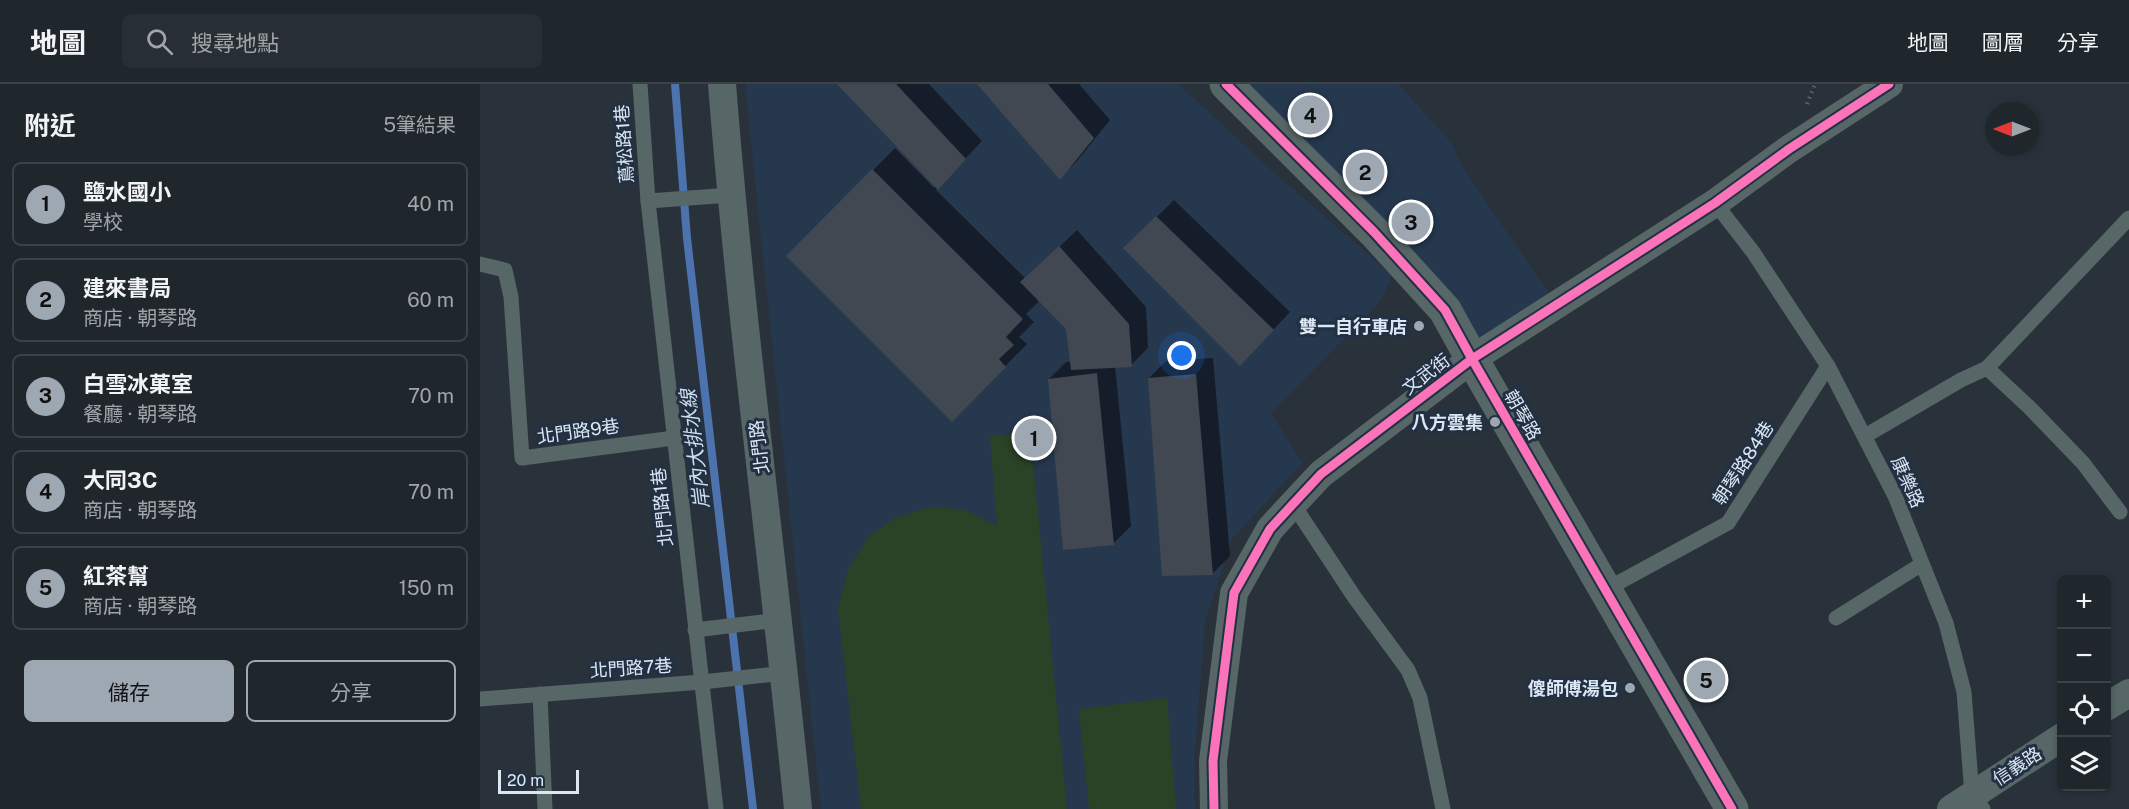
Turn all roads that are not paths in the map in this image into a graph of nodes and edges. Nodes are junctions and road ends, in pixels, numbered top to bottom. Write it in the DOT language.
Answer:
graph roads {
  1 [pos="640,84"];
  2 [pos="722,84"];
  3 [pos="1226,84"];
  4 [pos="1889,84"];
  5 [pos="731,195"];
  6 [pos="648,201"];
  7 [pos="1715,203"];
  8 [pos="2129,218"];
  9 [pos="480,264"];
  10 [pos="1472,360"];
  11 [pos="1828,366"];
  12 [pos="1987,368"];
  13 [pos="1865,435"];
  14 [pos="674,438"];
  15 [pos="1293,504"];
  16 [pos="2120,512"];
  17 [pos="1922,564"];
  18 [pos="1605,590"];
  19 [pos="1836,618"];
  20 [pos="779,620"];
  21 [pos="695,630"];
  22 [pos="785,674"];
  23 [pos="702,682"];
  24 [pos="2129,693"];
  25 [pos="540,694"];
  26 [pos="480,699"];
  27 [pos="2111,704"];
  28 [pos="2057,740"];
  29 [pos="1969,804"];
  30 [pos="545,809"];
  31 [pos="716,809"];
  32 [pos="798,809"];
  33 [pos="1214,809"];
  34 [pos="1443,809"];
  35 [pos="1732,809"];
  1 -- 6 [label="lane, 蔦松路1巷"];
  2 -- 5 [label="street, 北門路"];
  3 -- 10 [label="street, 朝琴路"];
  4 -- 7 [label="street, 文武街"];
  5 -- 6 [label="lane"];
  5 -- 20 [label="street, 北門路"];
  6 -- 14 [label="lane, 北門路1巷"];
  7 -- 10 [label="street, 文武街"];
  7 -- 11 [label="lane, 康樂路"];
  8 -- 12 [label="lane"];
  9 -- 14 [label="lane, 北門路9巷"];
  10 -- 15 [label="street, 文武街"];
  10 -- 18 [label="street, 朝琴路"];
  11 -- 13 [label="lane, 康樂路"];
  11 -- 18 [label="lane, 朝琴路84巷"];
  12 -- 13 [label="lane"];
  12 -- 16 [label="lane"];
  13 -- 17 [label="lane, 康樂路"];
  14 -- 21 [label="lane, 北門路1巷"];
  15 -- 33 [label="street, 文武街"];
  15 -- 34 [label="lane"];
  17 -- 19 [label="lane"];
  17 -- 29 [label="lane, 康樂路"];
  18 -- 35 [label="street, 朝琴路"];
  20 -- 21 [label="lane"];
  20 -- 22 [label="street, 北門路"];
  21 -- 23 [label="lane, 北門路1巷"];
  22 -- 23 [label="lane, 北門路7巷"];
  22 -- 32 [label="street, 北門路"];
  23 -- 25 [label="lane, 北門路7巷"];
  23 -- 31 [label="lane, 北門路1巷"];
  24 -- 27 [label="street"];
  25 -- 26 [label="lane, 北門路7巷"];
  25 -- 30 [label="lane"];
  28 -- 29 [label="street, 信義路"];
}
